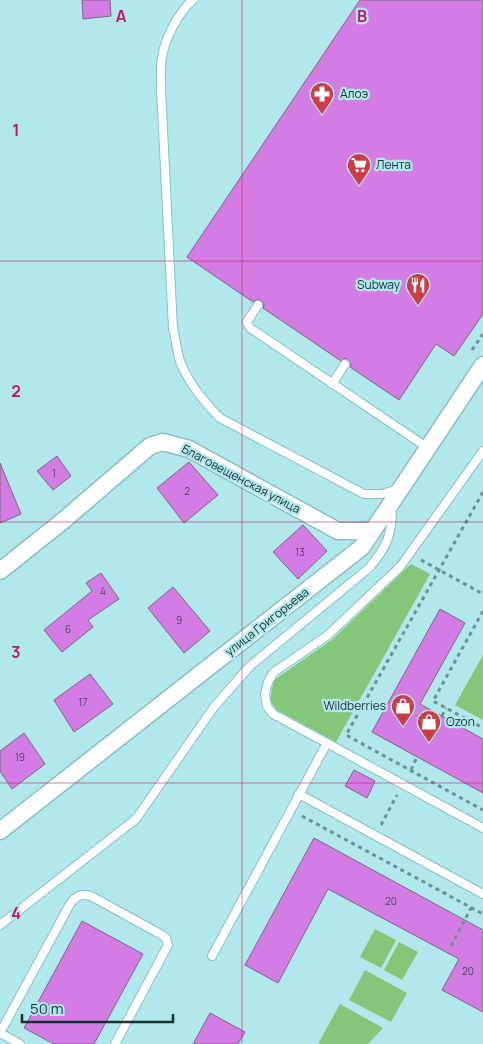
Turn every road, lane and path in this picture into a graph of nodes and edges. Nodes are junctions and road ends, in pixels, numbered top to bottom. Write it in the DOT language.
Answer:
graph roads {
  1 [pos="193,0"];
  2 [pos="258,305"];
  3 [pos="345,364"];
  4 [pos="483,365"];
  5 [pos="332,384"];
  6 [pos="428,448"];
  7 [pos="483,451"];
  8 [pos="402,488"];
  9 [pos="483,492"];
  10 [pos="392,502"];
  11 [pos="373,531"];
  12 [pos="410,554"];
  13 [pos="438,570"];
  14 [pos="0,571"];
  15 [pos="483,594"];
  16 [pos="483,611"];
  17 [pos="446,708"];
  18 [pos="442,716"];
  19 [pos="483,728"];
  20 [pos="327,743"];
  21 [pos="417,757"];
  22 [pos="410,770"];
  23 [pos="403,784"];
  24 [pos="299,794"];
  25 [pos="483,810"];
  26 [pos="302,816"];
  27 [pos="483,828"];
  28 [pos="0,831"];
  29 [pos="375,836"];
  30 [pos="366,851"];
  31 [pos="483,894"];
  32 [pos="472,908"];
  33 [pos="483,914"];
  34 [pos="0,924"];
  35 [pos="451,946"];
  36 [pos="212,956"];
  37 [pos="0,1033"];
  38 [pos="20,1044"];
  39 [pos="115,1044"];
  1 -- 8 [label="lane"];
  2 -- 5 [label="lane"];
  3 -- 5 [label="lane"];
  4 -- 6 [label="street, улица Григорьева"];
  5 -- 6 [label="lane"];
  6 -- 8 [label="street, улица Григорьева"];
  7 -- 12 [label="lane"];
  8 -- 10 [label="street, улица Григорьева"];
  9 -- 13 [label="path"];
  10 -- 11 [label="street, улица Григорьева"];
  10 -- 34 [label="lane"];
  11 -- 14 [label="street, Благовещенская улица"];
  11 -- 28 [label="street, улица Григорьева"];
  12 -- 13 [label="path"];
  12 -- 20 [label="lane"];
  13 -- 15 [label="path"];
  13 -- 22 [label="path"];
  16 -- 17 [label="path"];
  17 -- 18 [label="path"];
  17 -- 19 [label="path"];
  20 -- 23 [label="lane"];
  20 -- 24 [label="lane"];
  21 -- 22 [label="path"];
  22 -- 23 [label="path"];
  22 -- 25 [label="path"];
  23 -- 27 [label="lane"];
  23 -- 29 [label="path"];
  24 -- 29 [label="lane"];
  24 -- 36 [label="lane"];
  26 -- 30 [label="path"];
  29 -- 30 [label="path"];
  29 -- 31 [label="lane"];
  30 -- 32 [label="path"];
  32 -- 33 [label="path"];
  32 -- 35 [label="path"];
  37 -- 38 [label="lane"];
  37 -- 39 [label="lane"];
}
